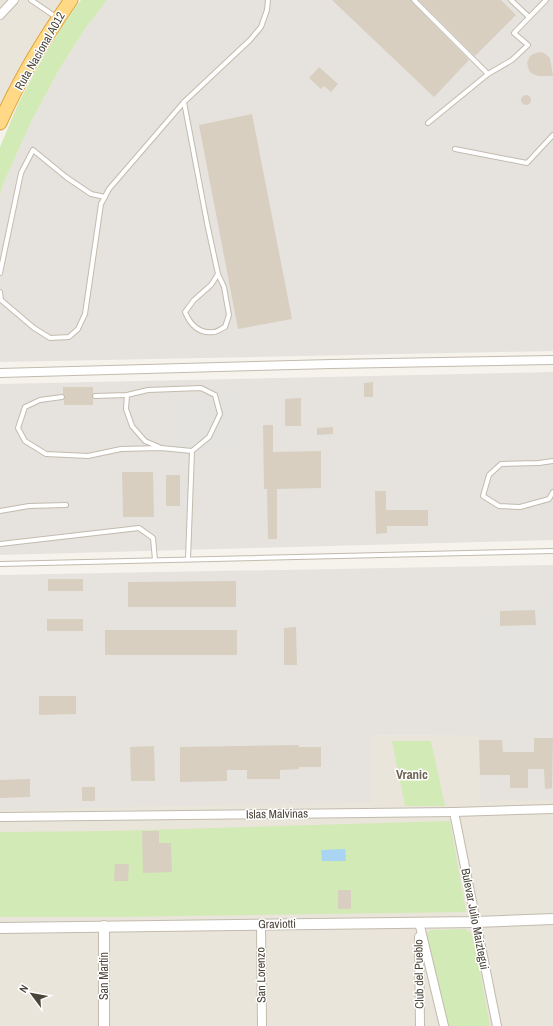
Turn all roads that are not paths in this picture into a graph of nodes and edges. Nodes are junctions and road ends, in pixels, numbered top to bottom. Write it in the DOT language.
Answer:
graph roads {
  1 [pos="14,0"];
  2 [pos="31,0"];
  3 [pos="71,0"];
  4 [pos="268,0"];
  5 [pos="414,0"];
  6 [pos="511,0"];
  7 [pos="546,0"];
  8 [pos="0,15"];
  9 [pos="529,17"];
  10 [pos="58,18"];
  11 [pos="488,74"];
  12 [pos="184,102"];
  13 [pos="0,123"];
  14 [pos="428,123"];
  15 [pos="553,135"];
  16 [pos="455,149"];
  17 [pos="105,197"];
  18 [pos="0,273"];
  19 [pos="218,274"];
  20 [pos="0,292"];
  21 [pos="553,360"];
  22 [pos="0,373"];
  23 [pos="127,395"];
  24 [pos="95,396"];
  25 [pos="62,397"];
  26 [pos="162,448"];
  27 [pos="192,450"];
  28 [pos="553,461"];
  29 [pos="553,492"];
  30 [pos="66,505"];
  31 [pos="0,511"];
  32 [pos="0,544"];
  33 [pos="553,551"];
  34 [pos="188,559"];
  35 [pos="155,560"];
  36 [pos="0,564"];
  37 [pos="553,809"];
  38 [pos="454,812"];
  39 [pos="0,817"];
  40 [pos="553,919"];
  41 [pos="419,922"];
  42 [pos="476,922"];
  43 [pos="260,924"];
  44 [pos="104,926"];
  45 [pos="0,928"];
  46 [pos="104,1026"];
  47 [pos="262,1026"];
  48 [pos="420,1026"];
  49 [pos="444,1026"];
  50 [pos="497,1026"];
  1 -- 8 [label="street"];
  2 -- 10 [label="lane"];
  3 -- 10 [label="highway, Ruta Nacional A012"];
  4 -- 12 [label="lane"];
  5 -- 11 [label="lane"];
  6 -- 9 [label="lane"];
  7 -- 9 [label="lane"];
  9 -- 11 [label="lane"];
  10 -- 13 [label="highway, Ruta Nacional A012"];
  11 -- 14 [label="lane"];
  12 -- 17 [label="lane"];
  12 -- 19 [label="lane"];
  15 -- 16 [label="lane"];
  17 -- 18 [label="lane"];
  17 -- 20 [label="lane"];
  19 -- 19 [label="lane"];
  21 -- 22 [label="street"];
  23 -- 24 [label="lane"];
  23 -- 26 [label="lane"];
  23 -- 27 [label="lane"];
  25 -- 26 [label="lane"];
  26 -- 27 [label="lane"];
  27 -- 34 [label="lane"];
  28 -- 29 [label="lane"];
  30 -- 31 [label="lane"];
  32 -- 35 [label="lane"];
  33 -- 34 [label="lane"];
  34 -- 35 [label="lane"];
  35 -- 36 [label="lane"];
  37 -- 38 [label="street, Islas Malvinas"];
  38 -- 39 [label="street, Islas Malvinas"];
  38 -- 42 [label="street, Bulevar Julio Maiztegui"];
  40 -- 42 [label="street, Graviotti"];
  41 -- 42 [label="street, Graviotti"];
  41 -- 43 [label="street, Graviotti"];
  41 -- 48 [label="street, Club del Pueblo"];
  41 -- 49 [label="street"];
  42 -- 50 [label="street, Bulevar Julio Maiztegui"];
  43 -- 44 [label="street, Graviotti"];
  43 -- 47 [label="street, San Lorenzo"];
  44 -- 45 [label="street, Graviotti"];
  44 -- 46 [label="street, San Martín"];
}
